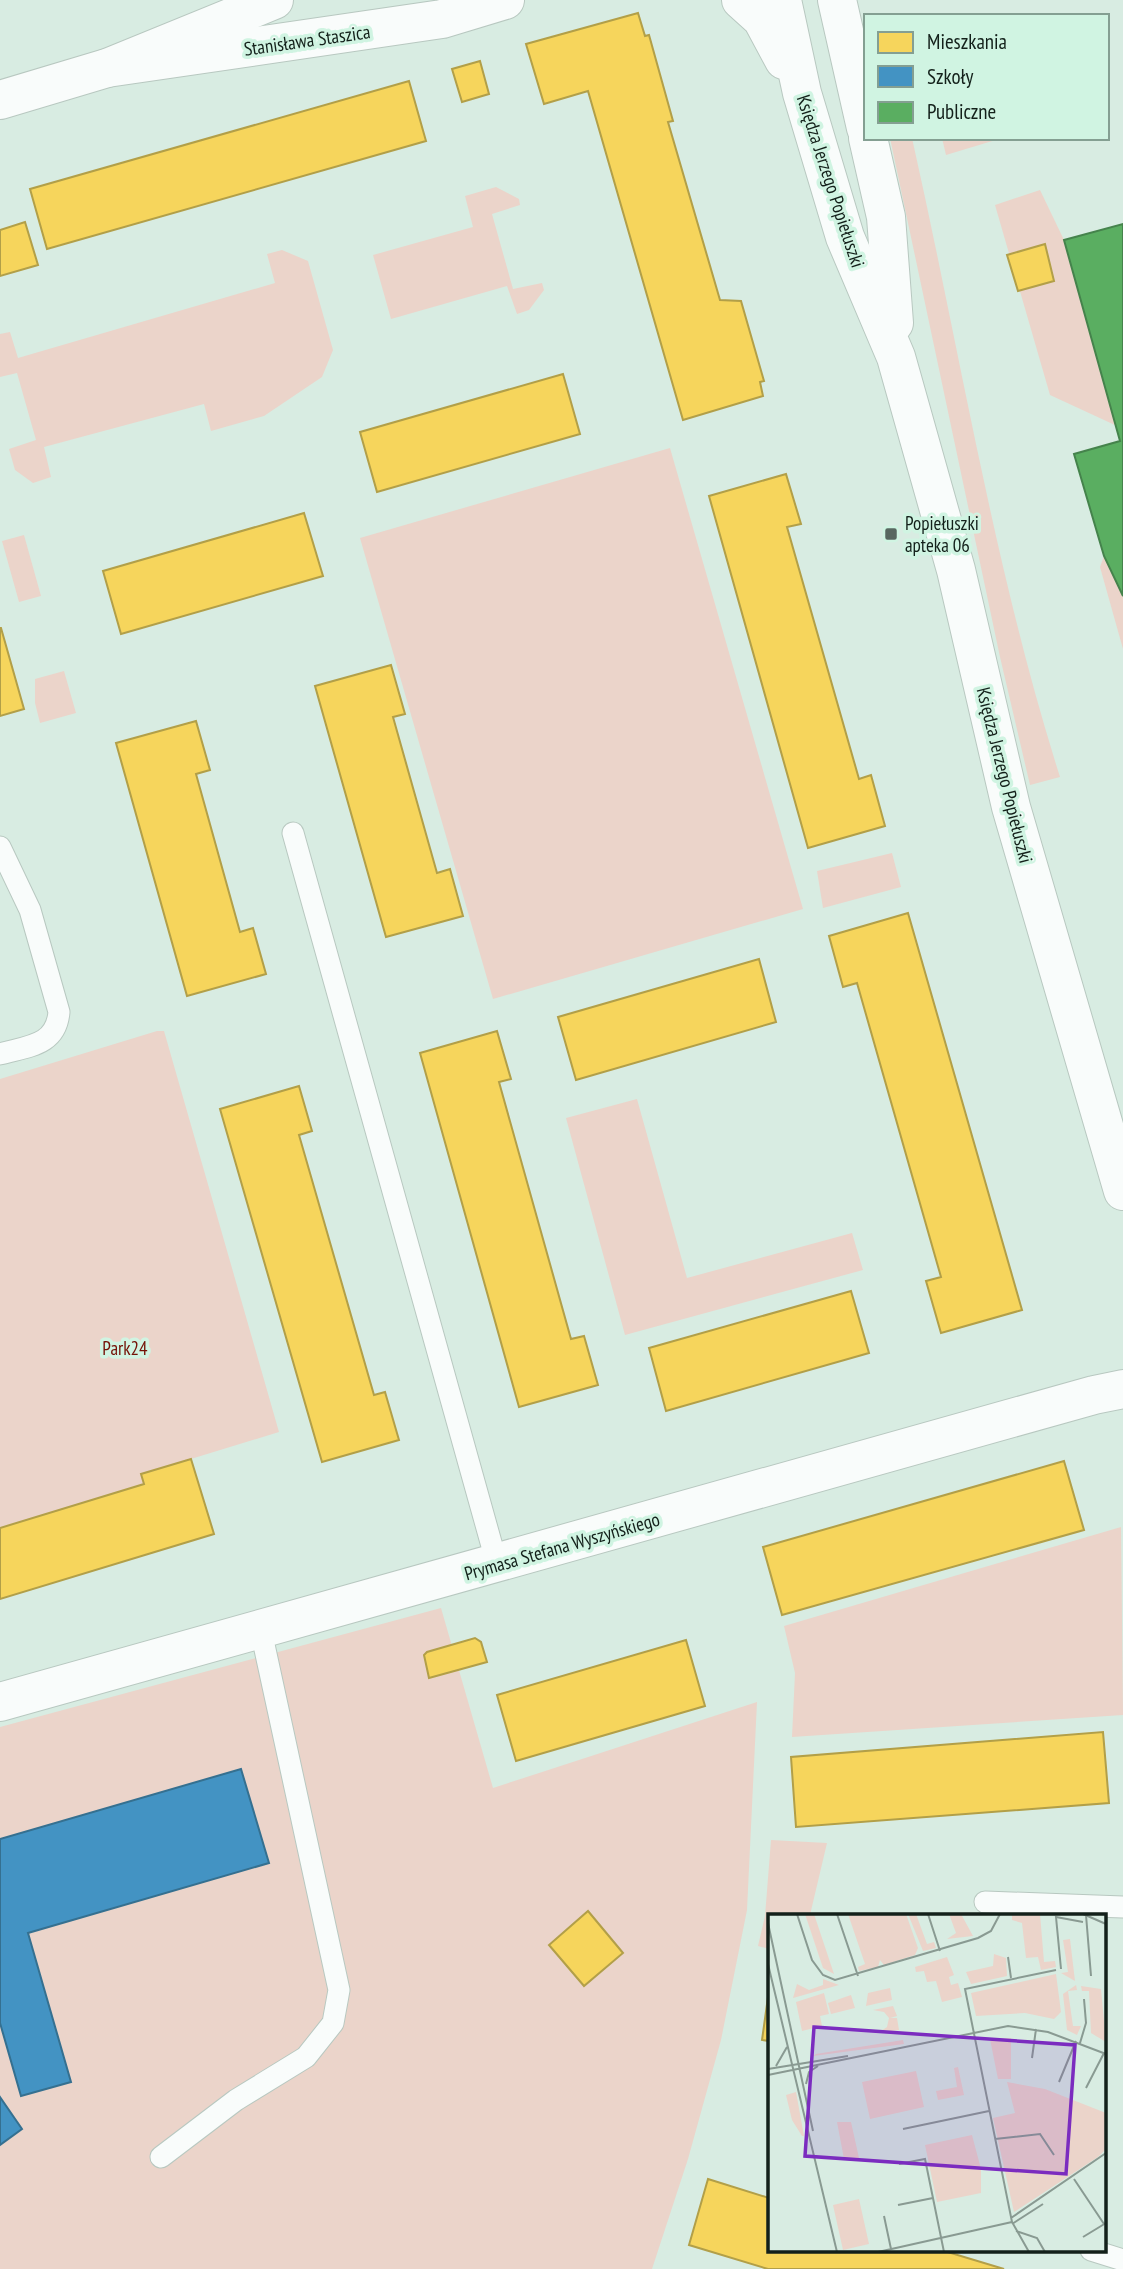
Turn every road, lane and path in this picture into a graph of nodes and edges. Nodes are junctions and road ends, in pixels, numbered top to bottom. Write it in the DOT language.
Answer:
graph roads {
  1 [pos="274,0"];
  2 [pos="505,0"];
  3 [pos="741,0"];
  4 [pos="782,0"];
  5 [pos="836,0"];
  6 [pos="853,0"];
  7 [pos="850,59"];
  8 [pos="107,68"];
  9 [pos="802,93"];
  10 [pos="0,100"];
  11 [pos="864,119"];
  12 [pos="868,140"];
  13 [pos="896,357"];
  14 [pos="293,833"];
  15 [pos="0,847"];
  16 [pos="0,1054"];
  17 [pos="1123,1191"];
  18 [pos="1123,1389"];
  19 [pos="498,1564"];
  20 [pos="261,1631"];
  21 [pos="0,1702"];
  22 [pos="985,1902"];
  23 [pos="1123,1907"];
  24 [pos="161,2157"];
  25 [pos="1097,2252"];
  26 [pos="1123,2260"];
  1 -- 8 [label="street, Stanisława Staszica"];
  2 -- 8 [label="street, Stanisława Staszica"];
  3 -- 9 [label="street"];
  4 -- 9 [label="street, Księdza Jerzego Popiełuszki"];
  5 -- 7 [label="street"];
  6 -- 7 [label="street"];
  7 -- 11 [label="street"];
  8 -- 10 [label="street, Stanisława Staszica"];
  9 -- 13 [label="street, Księdza Jerzego Popiełuszki"];
  12 -- 13 [label="street, Księdza Jerzego Popiełuszki"];
  13 -- 17 [label="street, Księdza Jerzego Popiełuszki"];
  14 -- 19 [label="lane"];
  15 -- 16 [label="lane"];
  18 -- 19 [label="street, Prymasa Stefana Wyszyńskiego"];
  19 -- 20 [label="street, Prymasa Stefana Wyszyńskiego"];
  20 -- 21 [label="street, Prymasa Stefana Wyszyńskiego"];
  20 -- 24 [label="lane"];
  22 -- 23 [label="lane"];
  25 -- 26 [label="lane"];
}
